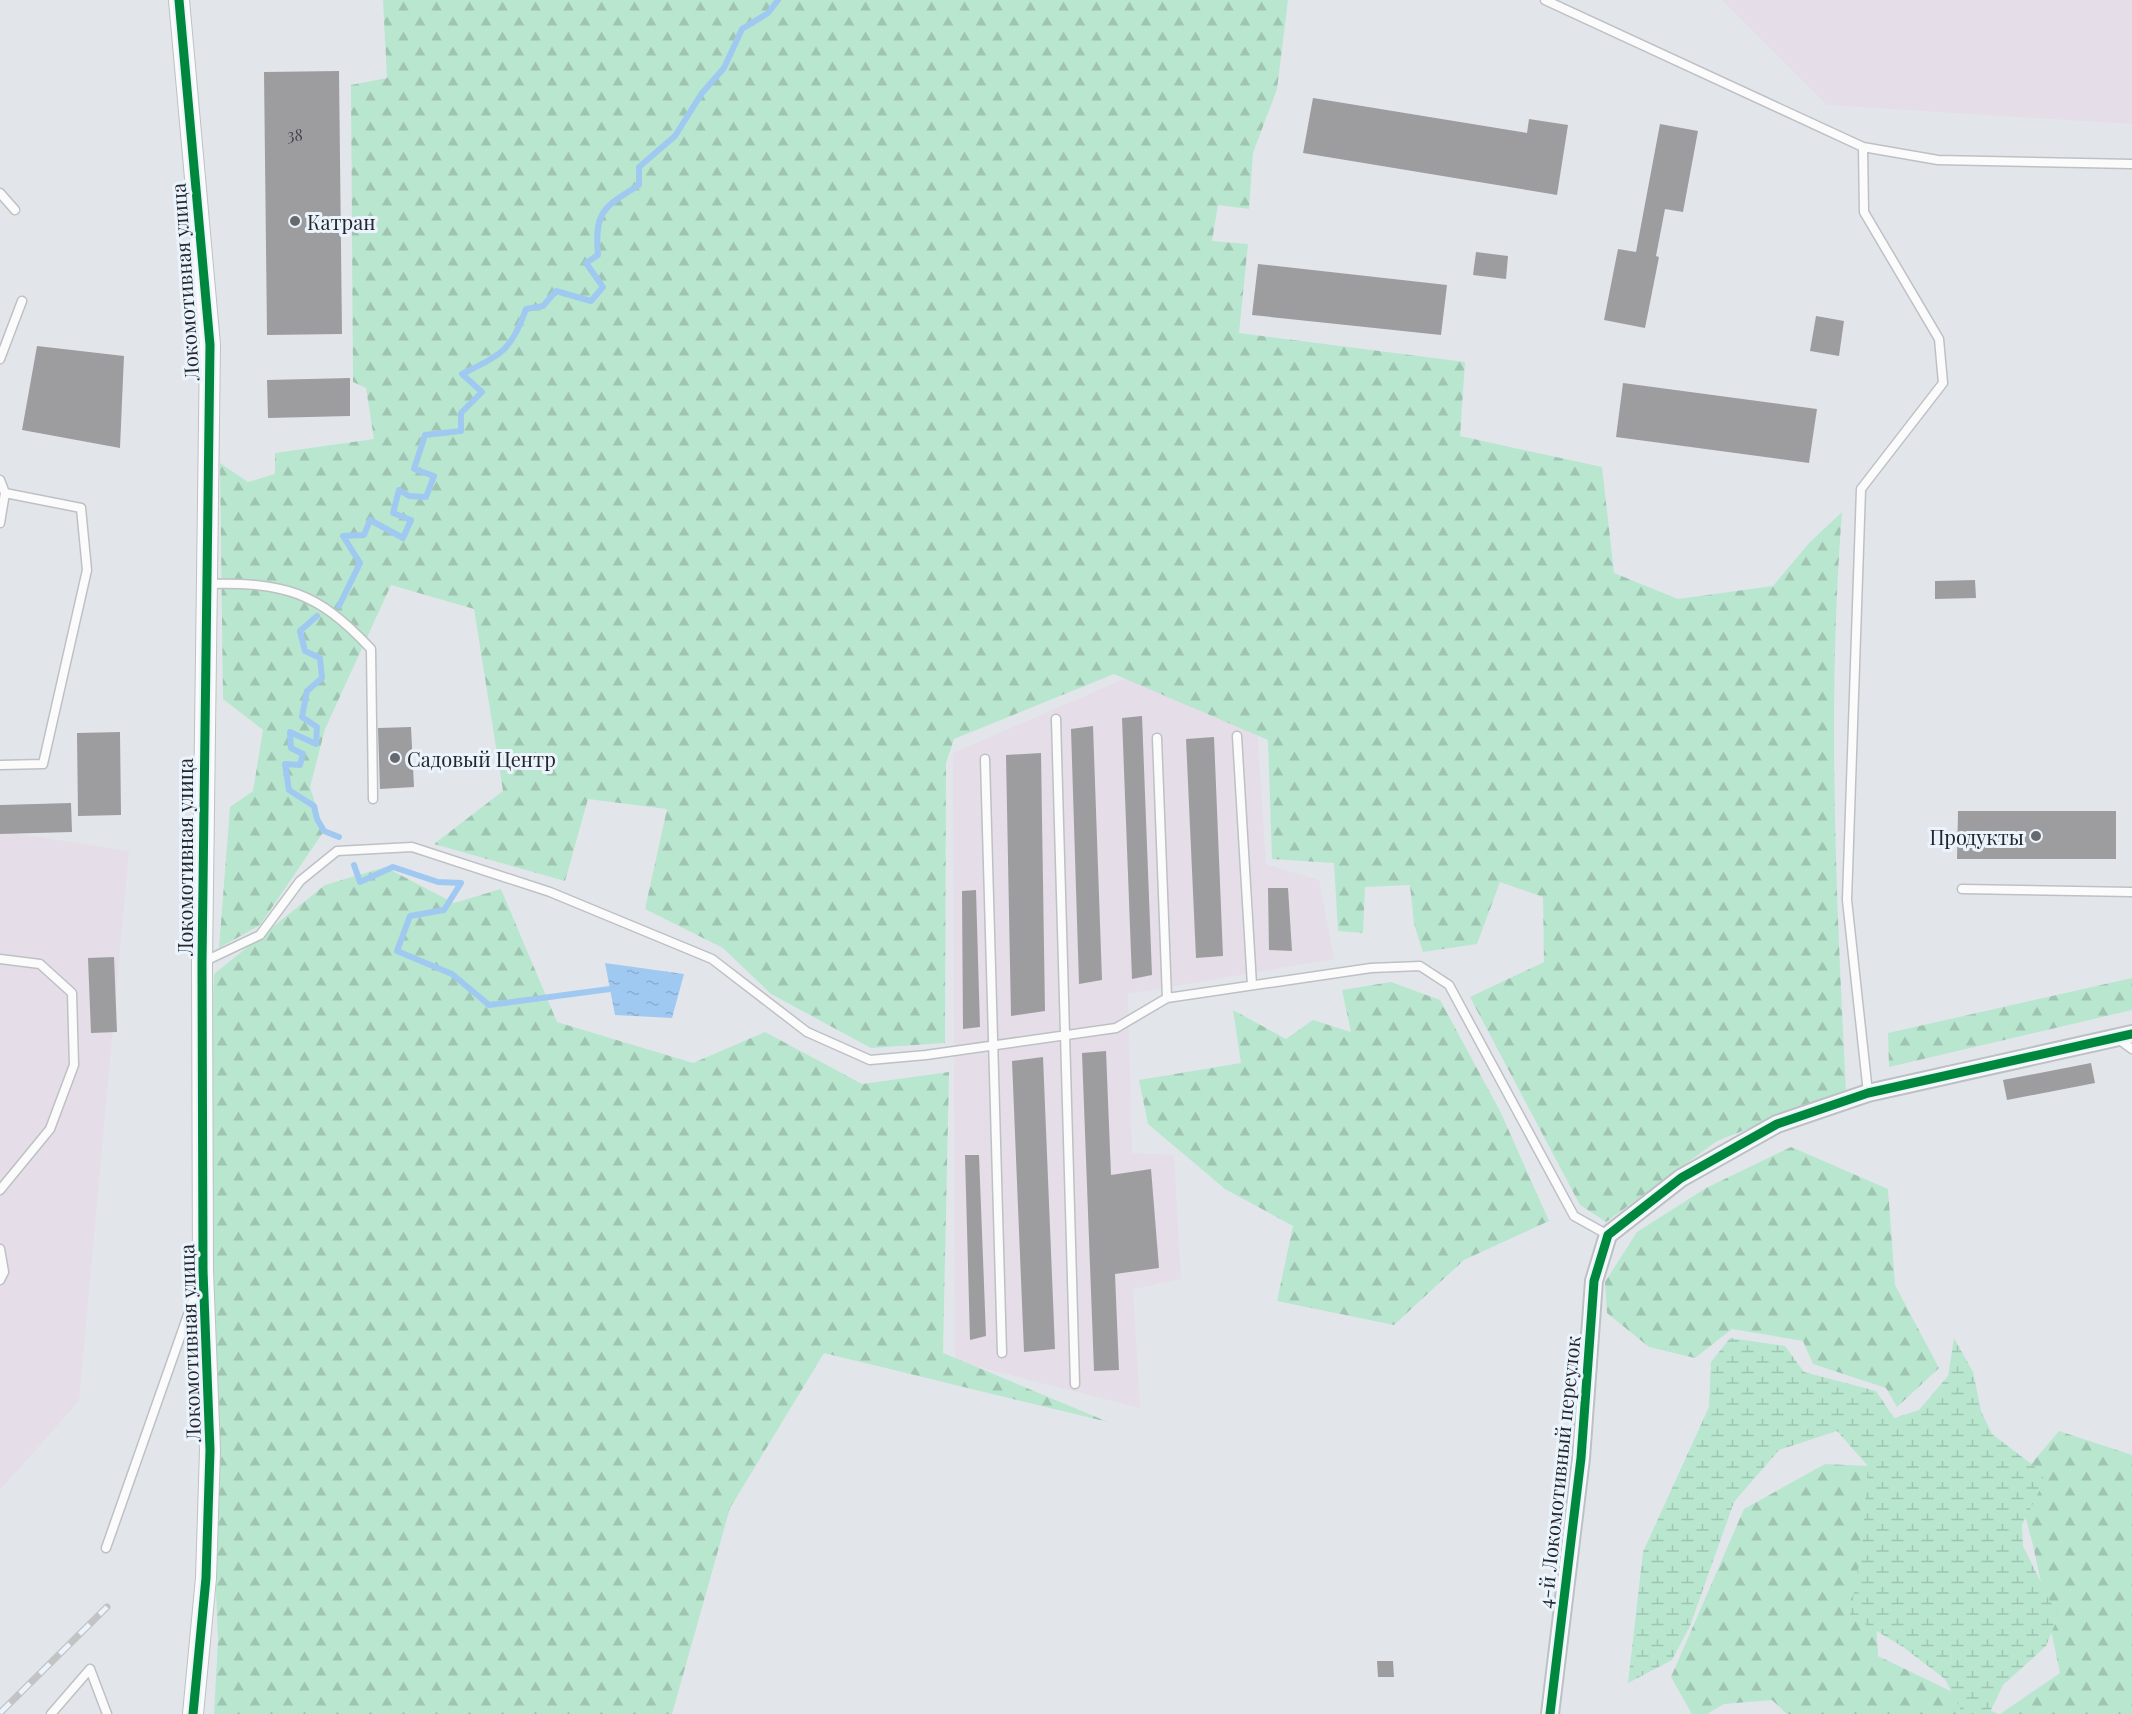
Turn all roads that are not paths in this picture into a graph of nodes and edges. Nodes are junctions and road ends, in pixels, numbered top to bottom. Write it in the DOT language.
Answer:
graph roads {
  1 [pos="179,0"];
  2 [pos="1545,0"];
  3 [pos="1863,147"];
  4 [pos="2132,164"];
  5 [pos="0,193"];
  6 [pos="15,210"];
  7 [pos="22,301"];
  8 [pos="0,359"];
  9 [pos="0,480"];
  10 [pos="5,493"];
  11 [pos="0,523"];
  12 [pos="206,584"];
  13 [pos="1056,719"];
  14 [pos="1237,735"];
  15 [pos="1157,738"];
  16 [pos="985,759"];
  17 [pos="0,765"];
  18 [pos="373,799"];
  19 [pos="1962,889"];
  20 [pos="2132,892"];
  21 [pos="0,959"];
  22 [pos="202,963"];
  23 [pos="1252,985"];
  24 [pos="1167,998"];
  25 [pos="1064,1036"];
  26 [pos="2124,1036"];
  27 [pos="994,1046"];
  28 [pos="2132,1049"];
  29 [pos="1868,1093"];
  30 [pos="0,1190"];
  31 [pos="1608,1235"];
  32 [pos="0,1249"];
  33 [pos="204,1271"];
  34 [pos="0,1280"];
  35 [pos="1002,1353"];
  36 [pos="1076,1384"];
  37 [pos="106,1548"];
  38 [pos="51,1714"];
  39 [pos="107,1714"];
  40 [pos="193,1714"];
  41 [pos="1551,1714"];
  1 -- 12 [label="street, Локомотивная улица"];
  2 -- 3 [label="lane"];
  3 -- 4 [label="lane"];
  3 -- 29 [label="lane"];
  5 -- 6 [label="lane"];
  7 -- 8 [label="lane"];
  9 -- 10 [label="lane"];
  10 -- 11 [label="lane"];
  10 -- 17 [label="lane"];
  12 -- 18 [label="lane"];
  12 -- 22 [label="street, Локомотивная улица"];
  13 -- 25 [label="lane"];
  14 -- 23 [label="lane"];
  15 -- 24 [label="lane"];
  16 -- 27 [label="lane"];
  19 -- 20 [label="lane"];
  21 -- 30 [label="lane"];
  22 -- 27 [label="lane"];
  22 -- 33 [label="street, Локомотивная улица"];
  23 -- 24 [label="lane"];
  23 -- 31 [label="lane"];
  24 -- 25 [label="lane"];
  25 -- 27 [label="lane"];
  25 -- 36 [label="lane"];
  26 -- 28 [label="lane"];
  26 -- 29 [label="street"];
  27 -- 35 [label="lane"];
  29 -- 31 [label="street"];
  31 -- 41 [label="street, 4-й Локомотивный переулок"];
  32 -- 34 [label="lane"];
  33 -- 37 [label="lane"];
  33 -- 40 [label="street, Локомотивная улица"];
  38 -- 39 [label="lane"];
}
